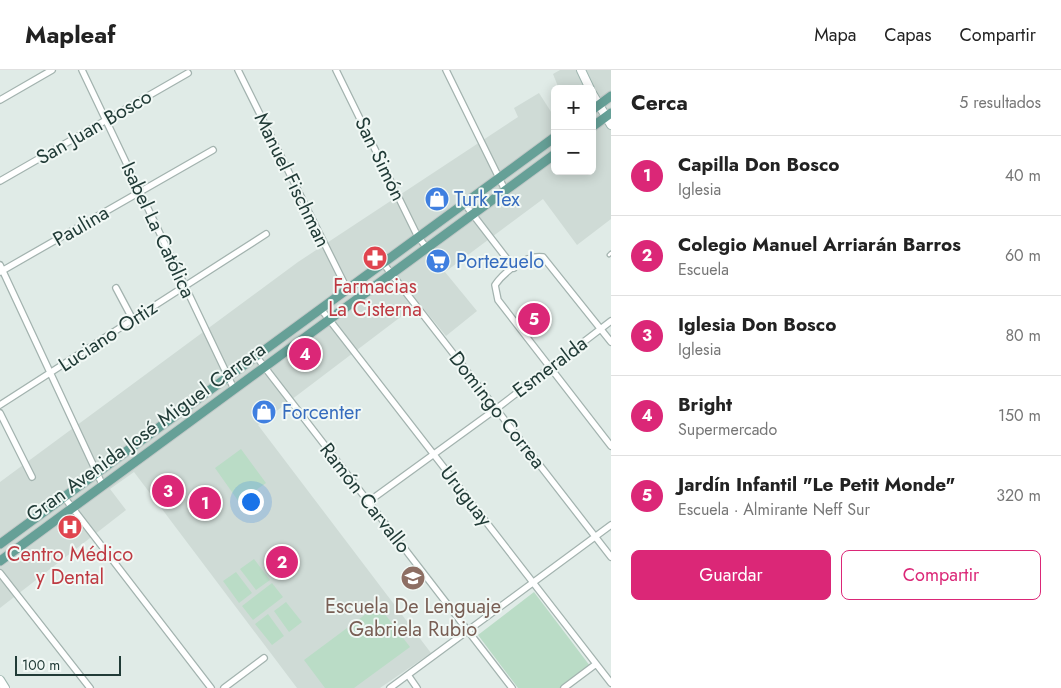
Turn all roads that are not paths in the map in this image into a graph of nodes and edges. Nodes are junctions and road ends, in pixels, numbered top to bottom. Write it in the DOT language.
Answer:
graph roads {
  1 [pos="52,70"];
  2 [pos="82,70"];
  3 [pos="238,70"];
  4 [pos="336,70"];
  5 [pos="446,70"];
  6 [pos="581,70"];
  7 [pos="188,73"];
  8 [pos="588,85"];
  9 [pos="611,96"];
  10 [pos="0,100"];
  11 [pos="596,107"];
  12 [pos="596,109"];
  13 [pos="608,115"];
  14 [pos="106,120"];
  15 [pos="596,124"];
  16 [pos="611,125"];
  17 [pos="551,140"];
  18 [pos="213,150"];
  19 [pos="551,157"];
  20 [pos="499,178"];
  21 [pos="0,181"];
  22 [pos="505,190"];
  23 [pos="140,192"];
  24 [pos="464,204"];
  25 [pos="472,214"];
  26 [pos="266,234"];
  27 [pos="418,237"];
  28 [pos="427,248"];
  29 [pos="383,263"];
  30 [pos="514,268"];
  31 [pos="1,269"];
  32 [pos="391,274"];
  33 [pos="185,286"];
  34 [pos="116,288"];
  35 [pos="347,289"];
  36 [pos="320,308"];
  37 [pos="329,319"];
  38 [pos="133,320"];
  39 [pos="611,321"];
  40 [pos="601,328"];
  41 [pos="611,342"];
  42 [pos="256,356"];
  43 [pos="264,367"];
  44 [pos="550,367"];
  45 [pos="50,373"];
  46 [pos="228,376"];
  47 [pos="234,389"];
  48 [pos="0,405"];
  49 [pos="496,409"];
  50 [pos="0,413"];
  51 [pos="611,446"];
  52 [pos="434,454"];
  53 [pos="97,473"];
  54 [pos="32,477"];
  55 [pos="103,486"];
  56 [pos="64,497"];
  57 [pos="368,502"];
  58 [pos="73,508"];
  59 [pos="611,526"];
  60 [pos="596,537"];
  61 [pos="0,544"];
  62 [pos="611,557"];
  63 [pos="0,562"];
  64 [pos="0,573"];
  65 [pos="533,583"];
  66 [pos="468,631"];
  67 [pos="264,658"];
  68 [pos="596,664"];
  69 [pos="408,675"];
  70 [pos="0,680"];
  71 [pos="611,683"];
  72 [pos="5,688"];
  73 [pos="90,688"];
  74 [pos="211,688"];
  75 [pos="224,688"];
  76 [pos="390,688"];
  77 [pos="418,688"];
  78 [pos="512,688"];
  79 [pos="564,688"];
  1 -- 10 [label="street"];
  2 -- 14 [label="street, Isabel La Católica"];
  3 -- 35 [label="street, Manuel Fischman"];
  4 -- 27 [label="street, San Simón"];
  5 -- 20 [label="street"];
  6 -- 8 [label="main road"];
  7 -- 14 [label="street, San Juan Bosco"];
  9 -- 11 [label="main road"];
  12 -- 13 [label="main road"];
  13 -- 15 [label="main road"];
  13 -- 16 [label="main road"];
  14 -- 21 [label="street, San Juan Bosco"];
  14 -- 23 [label="street, Isabel La Católica"];
  17 -- 20 [label="main road, Gran Avenida José Miguel Carrera"];
  18 -- 23 [label="street, Paulina"];
  19 -- 22 [label="main road, Gran Avenida José Miguel Carrera"];
  20 -- 22 [label="street"];
  20 -- 24 [label="main road, Gran Avenida José Miguel Carrera"];
  22 -- 25 [label="main road, Gran Avenida José Miguel Carrera"];
  23 -- 31 [label="street, Paulina"];
  23 -- 33 [label="street, Isabel La Católica"];
  24 -- 25 [label="street"];
  24 -- 27 [label="main road, Gran Avenida José Miguel Carrera"];
  25 -- 28 [label="main road, Gran Avenida José Miguel Carrera"];
  25 -- 30 [label="street"];
  26 -- 33 [label="street, Luciano Ortiz"];
  27 -- 28 [label="street, San Simón"];
  27 -- 29 [label="main road, Gran Avenida José Miguel Carrera"];
  28 -- 32 [label="main road, Gran Avenida José Miguel Carrera"];
  29 -- 32 [label="street, Domingo Correa"];
  29 -- 35 [label="main road, Gran Avenida José Miguel Carrera"];
  30 -- 40 [label="street"];
  30 -- 44 [label="street"];
  31 -- 45 [label="street"];
  32 -- 37 [label="main road, Gran Avenida José Miguel Carrera"];
  32 -- 49 [label="street, Domingo Correa"];
  33 -- 38 [label="street, Luciano Ortiz"];
  33 -- 46 [label="street, Isabel La Católica"];
  34 -- 38 [label="street"];
  35 -- 36 [label="main road, Gran Avenida José Miguel Carrera"];
  36 -- 37 [label="street, Uruguay"];
  36 -- 42 [label="main road, Gran Avenida José Miguel Carrera"];
  37 -- 43 [label="main road, Gran Avenida José Miguel Carrera"];
  37 -- 52 [label="street, Uruguay"];
  38 -- 45 [label="street, Luciano Ortiz"];
  39 -- 40 [label="street, Esmeralda"];
  40 -- 41 [label="street"];
  40 -- 44 [label="street, Esmeralda"];
  42 -- 43 [label="street, Ramón Carvallo"];
  42 -- 46 [label="main road, Gran Avenida José Miguel Carrera"];
  43 -- 47 [label="main road, Gran Avenida José Miguel Carrera"];
  43 -- 57 [label="street, Ramón Carvallo"];
  44 -- 49 [label="street, Esmeralda"];
  44 -- 51 [label="street"];
  45 -- 48 [label="street, Luciano Ortiz"];
  45 -- 53 [label="street"];
  46 -- 47 [label="street, Isabel La Católica"];
  46 -- 53 [label="main road, Gran Avenida José Miguel Carrera"];
  47 -- 55 [label="main road, Gran Avenida José Miguel Carrera"];
  49 -- 52 [label="street, Esmeralda"];
  49 -- 60 [label="street, Domingo Correa"];
  50 -- 54 [label="street"];
  52 -- 57 [label="street, Esmeralda"];
  52 -- 65 [label="street, Uruguay"];
  53 -- 55 [label="street"];
  53 -- 56 [label="main road, Gran Avenida José Miguel Carrera"];
  55 -- 58 [label="main road, Gran Avenida José Miguel Carrera"];
  56 -- 58 [label="street"];
  56 -- 61 [label="main road, Gran Avenida José Miguel Carrera"];
  57 -- 66 [label="street, Ramón Carvallo"];
  58 -- 63 [label="main road, Gran Avenida José Miguel Carrera"];
  58 -- 74 [label="street"];
  59 -- 60 [label="street"];
  60 -- 62 [label="street, Domingo Correa"];
  60 -- 65 [label="street"];
  64 -- 73 [label="street"];
  65 -- 66 [label="street"];
  65 -- 68 [label="street, Uruguay"];
  66 -- 69 [label="street"];
  66 -- 78 [label="street, Ramón Carvallo"];
  67 -- 75 [label="street"];
  68 -- 71 [label="street, Uruguay"];
  68 -- 79 [label="street"];
  69 -- 76 [label="street"];
  69 -- 77 [label="street"];
  70 -- 72 [label="main road"];
}
